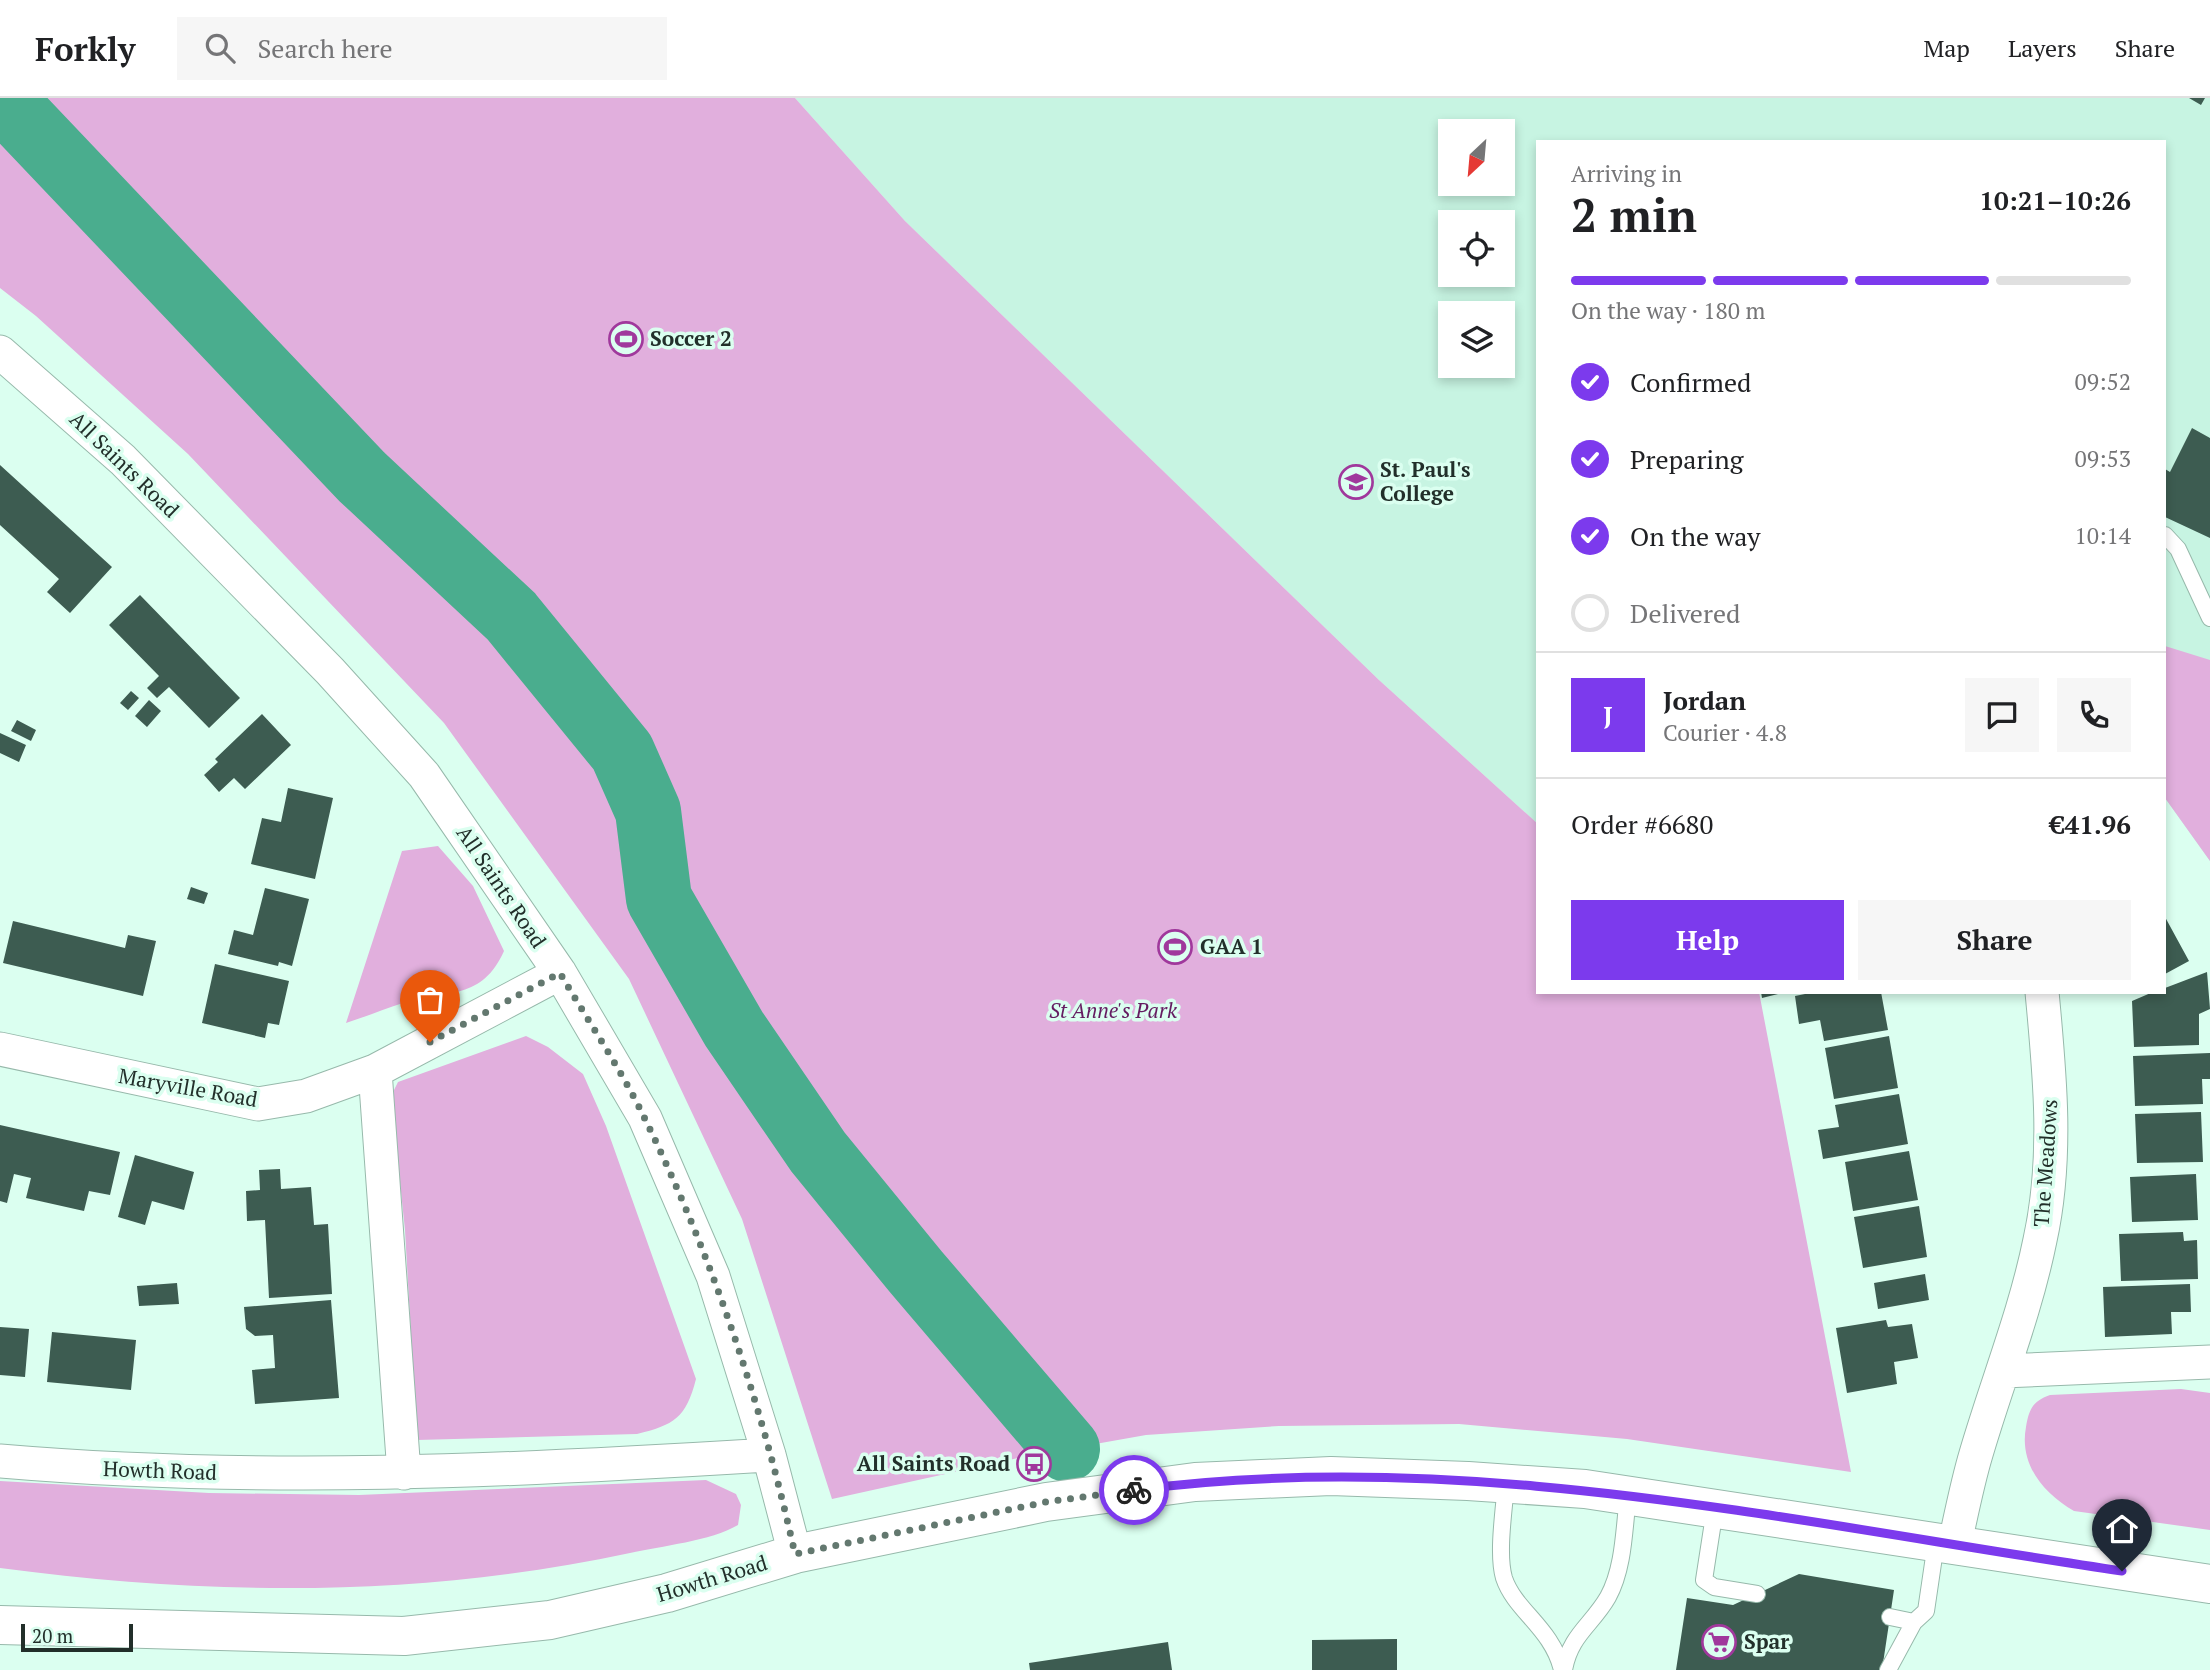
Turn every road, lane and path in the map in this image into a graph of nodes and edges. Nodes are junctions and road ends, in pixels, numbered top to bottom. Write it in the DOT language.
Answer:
graph roads {
  1 [pos="0,352"];
  2 [pos="2166,536"];
  3 [pos="2210,618"];
  4 [pos="560,973"];
  5 [pos="2042,994"];
  6 [pos="0,1049"];
  7 [pos="375,1071"];
  8 [pos="2210,1362"];
  9 [pos="2003,1370"];
  10 [pos="769,1455"];
  11 [pos="0,1461"];
  12 [pos="404,1473"];
  13 [pos="1506,1483"];
  14 [pos="1628,1496"];
  15 [pos="1715,1508"];
  16 [pos="1945,1545"];
  17 [pos="795,1554"];
  18 [pos="2210,1584"];
  19 [pos="1756,1594"];
  20 [pos="1890,1617"];
  21 [pos="1914,1622"];
  22 [pos="0,1625"];
  23 [pos="1563,1670"];
  24 [pos="1888,1670"];
  1 -- 4 [label="street, All Saints Road"];
  2 -- 3 [label="lane"];
  4 -- 7 [label="street, Maryville Road"];
  4 -- 10 [label="street, All Saints Road"];
  5 -- 9 [label="street, The Meadows"];
  6 -- 7 [label="street, Maryville Road"];
  7 -- 12 [label="street"];
  8 -- 9 [label="street"];
  9 -- 16 [label="street, The Meadows"];
  10 -- 12 [label="street, Howth Road"];
  10 -- 17 [label="street, All Saints Road"];
  11 -- 12 [label="street, Howth Road"];
  13 -- 14 [label="main road, Howth Road"];
  13 -- 17 [label="main road, Howth Road"];
  13 -- 23 [label="lane"];
  14 -- 15 [label="main road, Howth Road"];
  14 -- 23 [label="lane"];
  15 -- 16 [label="main road, Howth Road"];
  15 -- 19 [label="lane"];
  16 -- 18 [label="main road, Howth Road"];
  16 -- 21 [label="lane"];
  17 -- 22 [label="main road, Howth Road"];
  20 -- 21 [label="lane"];
  21 -- 24 [label="lane"];
}
